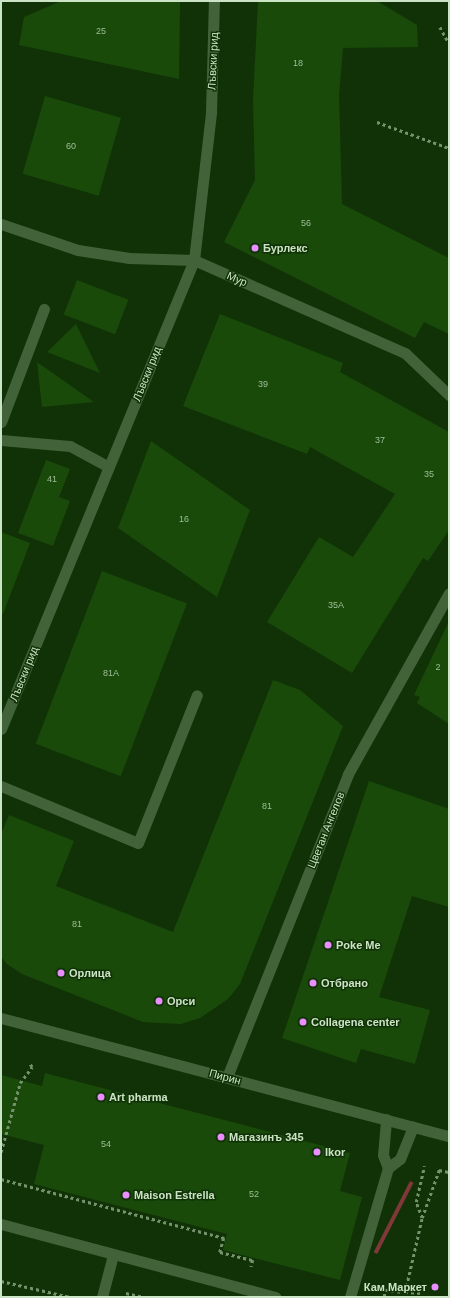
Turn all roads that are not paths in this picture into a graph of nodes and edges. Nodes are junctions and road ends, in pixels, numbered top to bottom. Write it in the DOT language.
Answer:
graph roads {
  1 [pos="214,1"];
  2 [pos="1,224"];
  3 [pos="194,260"];
  4 [pos="44,309"];
  5 [pos="449,395"];
  6 [pos="1,422"];
  7 [pos="1,440"];
  8 [pos="108,467"];
  9 [pos="449,593"];
  10 [pos="197,695"];
  11 [pos="1,729"];
  12 [pos="1,786"];
  13 [pos="1,1018"];
  14 [pos="227,1077"];
  15 [pos="386,1119"];
  16 [pos="413,1126"];
  17 [pos="449,1136"];
  18 [pos="388,1168"];
  19 [pos="1,1224"];
  20 [pos="113,1255"];
  21 [pos="102,1297"];
  22 [pos="275,1297"];
  23 [pos="350,1297"];
  1 -- 3 [label="street, Лъвски рид"];
  2 -- 3 [label="street, Мур"];
  3 -- 5 [label="street, Мур"];
  3 -- 8 [label="street, Лъвски рид"];
  4 -- 6 [label="street"];
  7 -- 8 [label="street"];
  8 -- 11 [label="street, Лъвски рид"];
  9 -- 14 [label="street, Цветан Ангелов"];
  10 -- 12 [label="street"];
  13 -- 14 [label="street, Пирин"];
  14 -- 15 [label="street, Пирин"];
  15 -- 16 [label="street, Пирин"];
  15 -- 18 [label="street"];
  16 -- 17 [label="street, Пирин"];
  16 -- 18 [label="street"];
  18 -- 23 [label="street"];
  19 -- 20 [label="street"];
  20 -- 21 [label="street"];
  20 -- 22 [label="street"];
}
